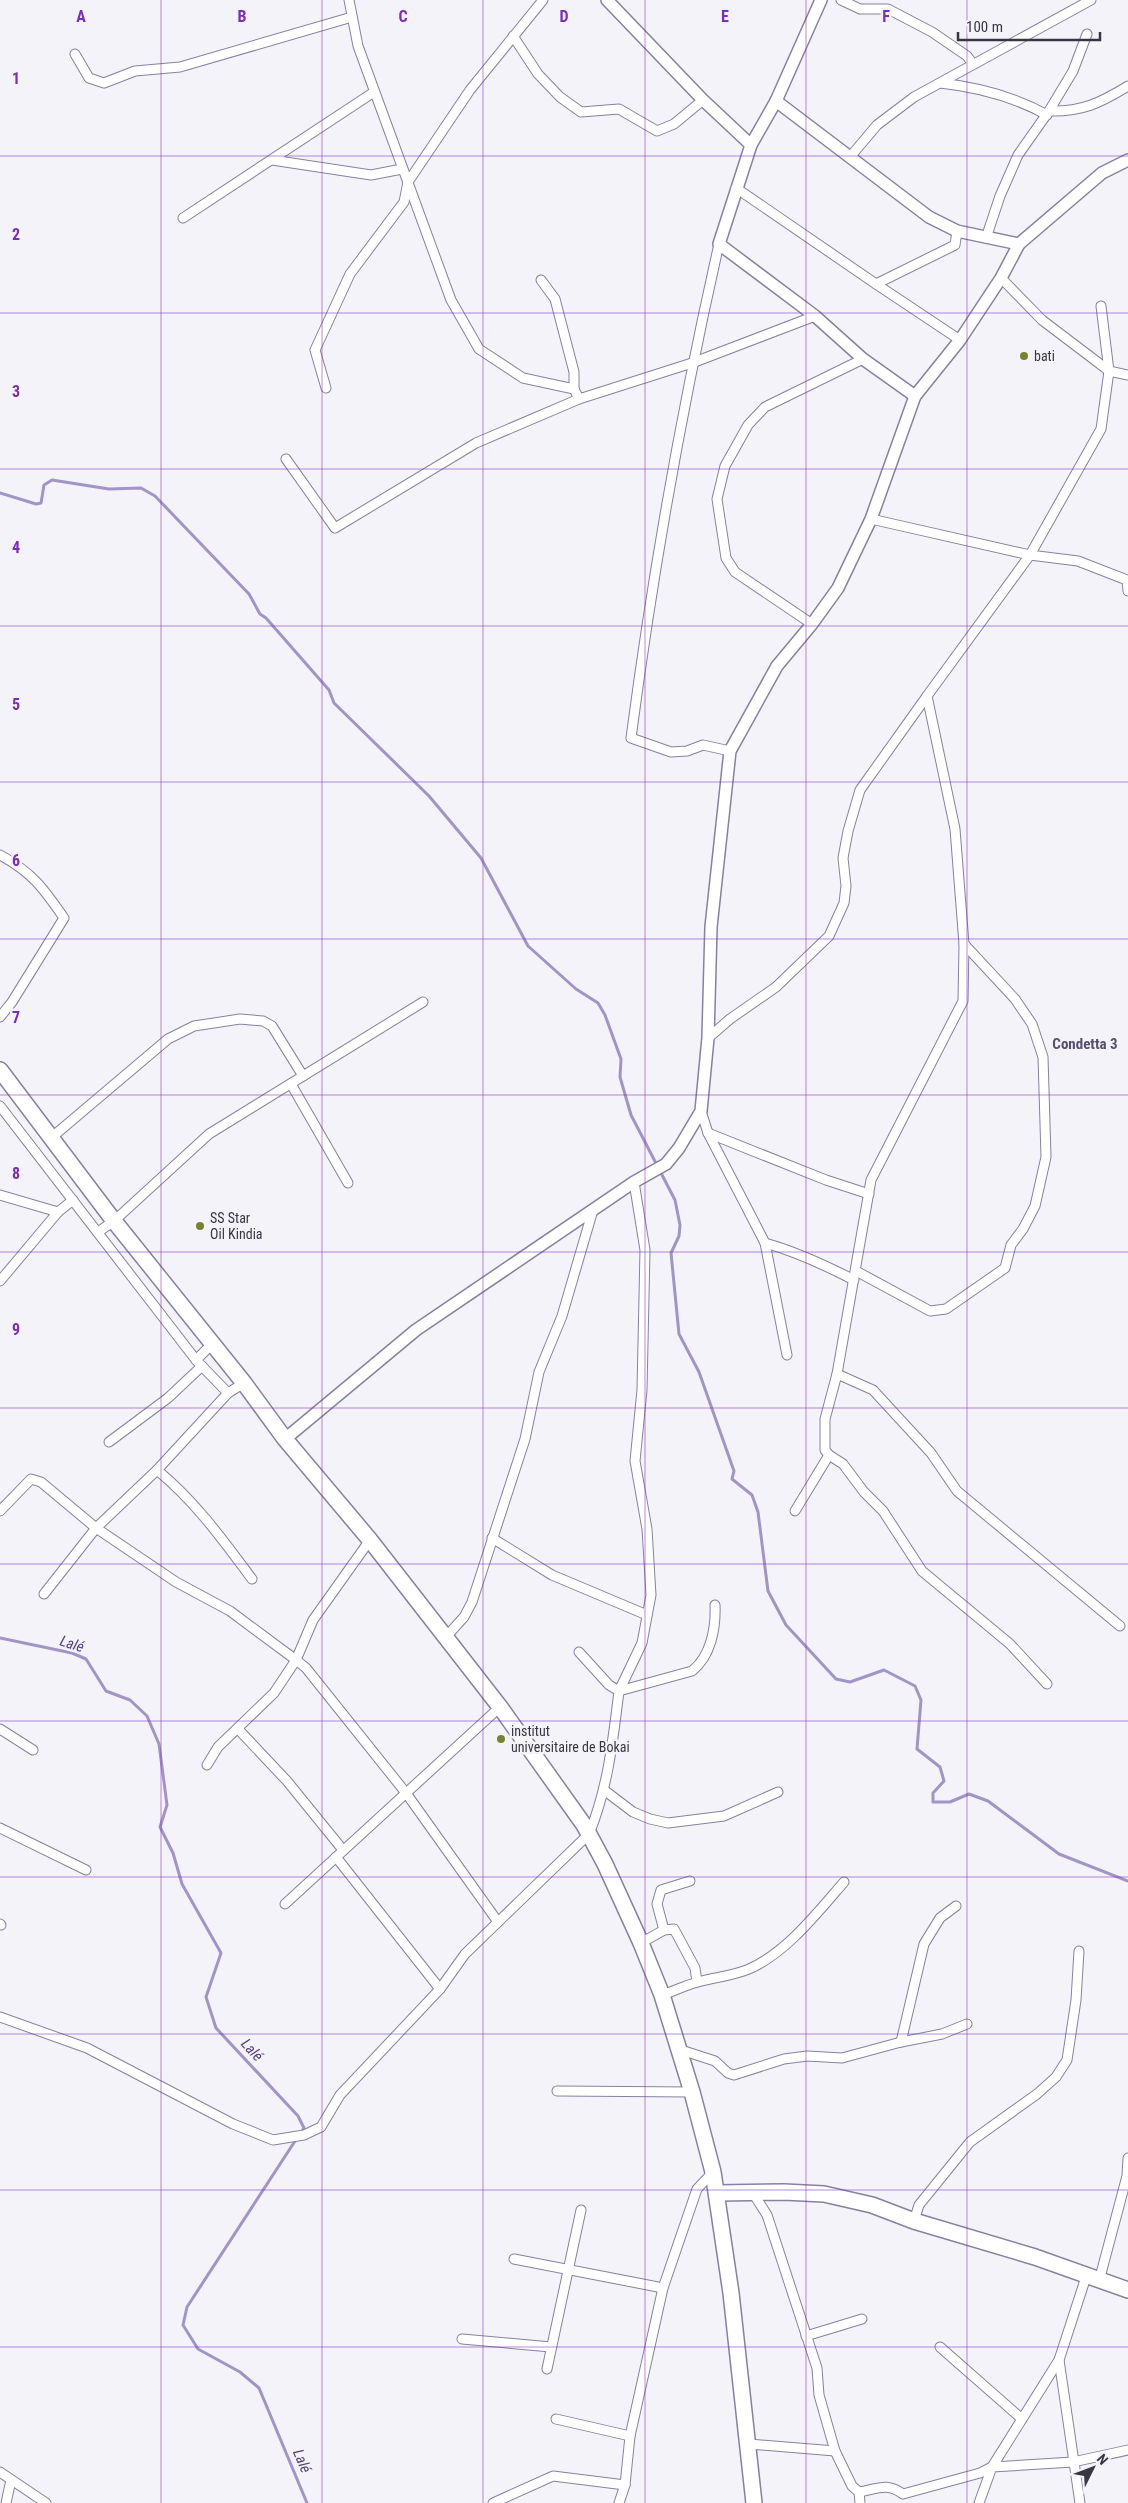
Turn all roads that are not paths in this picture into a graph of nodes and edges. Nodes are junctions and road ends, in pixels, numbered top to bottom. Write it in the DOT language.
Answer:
graph roads {
  1 [pos="349,0"];
  2 [pos="543,0"];
  3 [pos="607,0"];
  4 [pos="821,0"];
  5 [pos="841,0"];
  6 [pos="1090,0"];
  7 [pos="352,17"];
  8 [pos="1087,34"];
  9 [pos="513,36"];
  10 [pos="75,54"];
  11 [pos="973,64"];
  12 [pos="940,83"];
  13 [pos="1128,86"];
  14 [pos="374,92"];
  15 [pos="703,100"];
  16 [pos="776,101"];
  17 [pos="1048,113"];
  18 [pos="751,145"];
  19 [pos="850,157"];
  20 [pos="272,160"];
  21 [pos="1128,160"];
  22 [pos="402,169"];
  23 [pos="408,182"];
  24 [pos="736,188"];
  25 [pos="183,218"];
  26 [pos="957,231"];
  27 [pos="986,238"];
  28 [pos="719,244"];
  29 [pos="1019,244"];
  30 [pos="1001,278"];
  31 [pos="541,280"];
  32 [pos="876,284"];
  33 [pos="1101,306"];
  34 [pos="815,316"];
  35 [pos="960,340"];
  36 [pos="863,359"];
  37 [pos="692,363"];
  38 [pos="1109,371"];
  39 [pos="1128,375"];
  40 [pos="326,388"];
  41 [pos="574,389"];
  42 [pos="915,396"];
  43 [pos="579,399"];
  44 [pos="286,460"];
  45 [pos="872,519"];
  46 [pos="1030,555"];
  47 [pos="1128,580"];
  48 [pos="1128,591"];
  49 [pos="812,624"];
  50 [pos="927,696"];
  51 [pos="730,751"];
  52 [pos="0,854"];
  53 [pos="964,944"];
  54 [pos="423,1002"];
  55 [pos="0,1017"];
  56 [pos="708,1038"];
  57 [pos="0,1070"];
  58 [pos="303,1076"];
  59 [pos="291,1084"];
  60 [pos="0,1106"];
  61 [pos="701,1111"];
  62 [pos="708,1133"];
  63 [pos="51,1138"];
  64 [pos="634,1182"];
  65 [pos="348,1183"];
  66 [pos="869,1194"];
  67 [pos="0,1195"];
  68 [pos="73,1200"];
  69 [pos="593,1210"];
  70 [pos="58,1212"];
  71 [pos="114,1221"];
  72 [pos="98,1232"];
  73 [pos="764,1244"];
  74 [pos="855,1276"];
  75 [pos="0,1281"];
  76 [pos="213,1343"];
  77 [pos="787,1355"];
  78 [pos="199,1363"];
  79 [pos="837,1374"];
  80 [pos="244,1383"];
  81 [pos="228,1393"];
  82 [pos="284,1439"];
  83 [pos="109,1442"];
  84 [pos="829,1455"];
  85 [pos="157,1470"];
  86 [pos="0,1511"];
  87 [pos="795,1511"];
  88 [pos="96,1528"];
  89 [pos="492,1538"];
  90 [pos="370,1540"];
  91 [pos="252,1579"];
  92 [pos="44,1594"];
  93 [pos="715,1605"];
  94 [pos="647,1615"];
  95 [pos="1120,1626"];
  96 [pos="445,1638"];
  97 [pos="579,1652"];
  98 [pos="296,1660"];
  99 [pos="1047,1684"];
  100 [pos="619,1691"];
  101 [pos="500,1707"];
  102 [pos="0,1729"];
  103 [pos="238,1729"];
  104 [pos="33,1750"];
  105 [pos="207,1765"];
  106 [pos="604,1790"];
  107 [pos="778,1792"];
  108 [pos="406,1793"];
  109 [pos="0,1828"];
  110 [pos="589,1834"];
  111 [pos="343,1850"];
  112 [pos="336,1857"];
  113 [pos="86,1870"];
  114 [pos="690,1881"];
  115 [pos="844,1882"];
  116 [pos="285,1904"];
  117 [pos="956,1906"];
  118 [pos="498,1922"];
  119 [pos="664,1930"];
  120 [pos="641,1942"];
  121 [pos="1079,1951"];
  122 [pos="697,1982"];
  123 [pos="440,1989"];
  124 [pos="662,1995"];
  125 [pos="0,2017"];
  126 [pos="967,2024"];
  127 [pos="901,2042"];
  128 [pos="678,2049"];
  129 [pos="557,2091"];
  130 [pos="692,2092"];
  131 [pos="1128,2158"];
  132 [pos="713,2172"];
  133 [pos="718,2193"];
  134 [pos="753,2193"];
  135 [pos="581,2210"];
  136 [pos="914,2221"];
  137 [pos="514,2259"];
  138 [pos="568,2268"];
  139 [pos="1092,2279"];
  140 [pos="663,2288"];
  141 [pos="1128,2290"];
  142 [pos="862,2319"];
  143 [pos="806,2336"];
  144 [pos="462,2339"];
  145 [pos="552,2347"];
  146 [pos="940,2347"];
  147 [pos="1059,2360"];
  148 [pos="547,2370"];
  149 [pos="556,2419"];
  150 [pos="1022,2419"];
  151 [pos="630,2436"];
  152 [pos="749,2444"];
  153 [pos="835,2450"];
  154 [pos="1128,2450"];
  155 [pos="1074,2462"];
  156 [pos="992,2467"];
  157 [pos="0,2472"];
  158 [pos="11,2480"];
  159 [pos="626,2485"];
  160 [pos="859,2492"];
  161 [pos="6,2503"];
  162 [pos="46,2503"];
  163 [pos="493,2503"];
  164 [pos="619,2503"];
  165 [pos="754,2503"];
  166 [pos="860,2503"];
  167 [pos="979,2503"];
  168 [pos="1080,2503"];
  1 -- 7 [label="street"];
  2 -- 9 [label="street"];
  3 -- 15 [label="street"];
  4 -- 16 [label="street"];
  5 -- 11 [label="street"];
  6 -- 11 [label="street"];
  7 -- 10 [label="street"];
  7 -- 14 [label="street"];
  8 -- 17 [label="street"];
  9 -- 15 [label="street"];
  9 -- 23 [label="street"];
  11 -- 12 [label="street"];
  12 -- 17 [label="street"];
  12 -- 19 [label="street"];
  13 -- 17 [label="street"];
  14 -- 20 [label="street"];
  14 -- 22 [label="street"];
  15 -- 18 [label="street"];
  16 -- 18 [label="street"];
  16 -- 19 [label="street"];
  17 -- 27 [label="street"];
  18 -- 24 [label="street"];
  19 -- 26 [label="street"];
  20 -- 22 [label="street"];
  20 -- 25 [label="street"];
  21 -- 29 [label="street"];
  22 -- 23 [label="street"];
  23 -- 40 [label="street"];
  23 -- 41 [label="street"];
  24 -- 28 [label="street"];
  24 -- 32 [label="street"];
  26 -- 27 [label="street"];
  26 -- 32 [label="street"];
  27 -- 29 [label="street"];
  28 -- 34 [label="street"];
  28 -- 37 [label="street"];
  29 -- 30 [label="street"];
  30 -- 35 [label="street"];
  30 -- 38 [label="street"];
  31 -- 41 [label="street"];
  32 -- 35 [label="street"];
  33 -- 38 [label="street"];
  34 -- 36 [label="street"];
  34 -- 37 [label="street"];
  35 -- 42 [label="street"];
  36 -- 42 [label="street"];
  36 -- 49 [label="street"];
  37 -- 43 [label="street"];
  37 -- 51 [label="street"];
  38 -- 39 [label="street"];
  38 -- 46 [label="street"];
  41 -- 43 [label="street"];
  42 -- 45 [label="street"];
  43 -- 44 [label="street"];
  45 -- 46 [label="street"];
  45 -- 49 [label="street"];
  46 -- 47 [label="street"];
  46 -- 50 [label="street"];
  47 -- 48 [label="street"];
  49 -- 51 [label="street"];
  50 -- 53 [label="street"];
  50 -- 56 [label="street"];
  51 -- 56 [label="street"];
  52 -- 55 [label="street"];
  53 -- 66 [label="street"];
  53 -- 74 [label="street"];
  54 -- 58 [label="street"];
  56 -- 61 [label="street"];
  57 -- 63 [label="main road"];
  58 -- 59 [label="street"];
  58 -- 63 [label="street"];
  59 -- 65 [label="street"];
  59 -- 71 [label="street"];
  60 -- 68 [label="street"];
  61 -- 62 [label="street"];
  61 -- 64 [label="street"];
  62 -- 66 [label="street"];
  62 -- 73 [label="street"];
  63 -- 71 [label="main road"];
  64 -- 69 [label="street"];
  64 -- 94 [label="street"];
  66 -- 74 [label="street"];
  67 -- 70 [label="street"];
  68 -- 70 [label="street"];
  68 -- 72 [label="street"];
  69 -- 82 [label="street"];
  69 -- 89 [label="street"];
  70 -- 75 [label="street"];
  71 -- 72 [label="street"];
  71 -- 76 [label="main road"];
  72 -- 78 [label="street"];
  73 -- 74 [label="street"];
  73 -- 77 [label="street"];
  74 -- 79 [label="street"];
  76 -- 78 [label="street"];
  76 -- 80 [label="main road"];
  78 -- 81 [label="street"];
  78 -- 83 [label="street"];
  79 -- 84 [label="street"];
  79 -- 95 [label="street"];
  80 -- 81 [label="street"];
  80 -- 82 [label="main road"];
  81 -- 85 [label="street"];
  82 -- 90 [label="main road"];
  84 -- 87 [label="street"];
  84 -- 99 [label="street"];
  85 -- 88 [label="street"];
  85 -- 91 [label="street"];
  86 -- 88 [label="street"];
  88 -- 92 [label="street"];
  88 -- 98 [label="street"];
  89 -- 94 [label="street"];
  89 -- 96 [label="street"];
  90 -- 96 [label="main road"];
  90 -- 98 [label="street"];
  93 -- 100 [label="street"];
  94 -- 100 [label="street"];
  96 -- 101 [label="main road"];
  97 -- 100 [label="street"];
  98 -- 103 [label="street"];
  98 -- 108 [label="street"];
  100 -- 106 [label="street"];
  101 -- 108 [label="street"];
  101 -- 110 [label="main road"];
  102 -- 104 [label="street"];
  103 -- 105 [label="street"];
  103 -- 111 [label="street"];
  106 -- 107 [label="street"];
  106 -- 110 [label="street"];
  108 -- 111 [label="street"];
  108 -- 118 [label="street"];
  109 -- 113 [label="street"];
  110 -- 118 [label="street"];
  110 -- 120 [label="main road"];
  111 -- 112 [label="street"];
  112 -- 116 [label="street"];
  112 -- 123 [label="street"];
  114 -- 119 [label="street"];
  115 -- 122 [label="street"];
  117 -- 127 [label="street"];
  118 -- 123 [label="street"];
  119 -- 120 [label="street"];
  119 -- 122 [label="street"];
  120 -- 124 [label="main road"];
  121 -- 136 [label="street"];
  122 -- 124 [label="street"];
  123 -- 125 [label="street"];
  124 -- 128 [label="main road"];
  126 -- 127 [label="street"];
  127 -- 128 [label="street"];
  128 -- 130 [label="main road"];
  129 -- 130 [label="street"];
  130 -- 132 [label="main road"];
  131 -- 139 [label="street"];
  132 -- 133 [label="main road"];
  132 -- 140 [label="street"];
  133 -- 134 [label="main road"];
  133 -- 152 [label="main road"];
  134 -- 136 [label="main road"];
  134 -- 143 [label="street"];
  135 -- 138 [label="street"];
  136 -- 139 [label="main road"];
  137 -- 138 [label="street"];
  138 -- 140 [label="street"];
  138 -- 145 [label="street"];
  139 -- 141 [label="main road"];
  139 -- 147 [label="street"];
  140 -- 151 [label="street"];
  142 -- 143 [label="street"];
  143 -- 153 [label="street"];
  144 -- 145 [label="street"];
  145 -- 148 [label="street"];
  146 -- 150 [label="street"];
  147 -- 150 [label="street"];
  147 -- 155 [label="street"];
  149 -- 151 [label="street"];
  150 -- 156 [label="street"];
  151 -- 159 [label="street"];
  152 -- 153 [label="street"];
  152 -- 165 [label="main road"];
  153 -- 160 [label="street"];
  154 -- 155 [label="street"];
  155 -- 156 [label="street"];
  155 -- 168 [label="street"];
  156 -- 160 [label="street"];
  156 -- 167 [label="street"];
  157 -- 158 [label="street"];
  158 -- 161 [label="street"];
  158 -- 162 [label="street"];
  159 -- 163 [label="street"];
  159 -- 164 [label="street"];
  160 -- 166 [label="street"];
}
